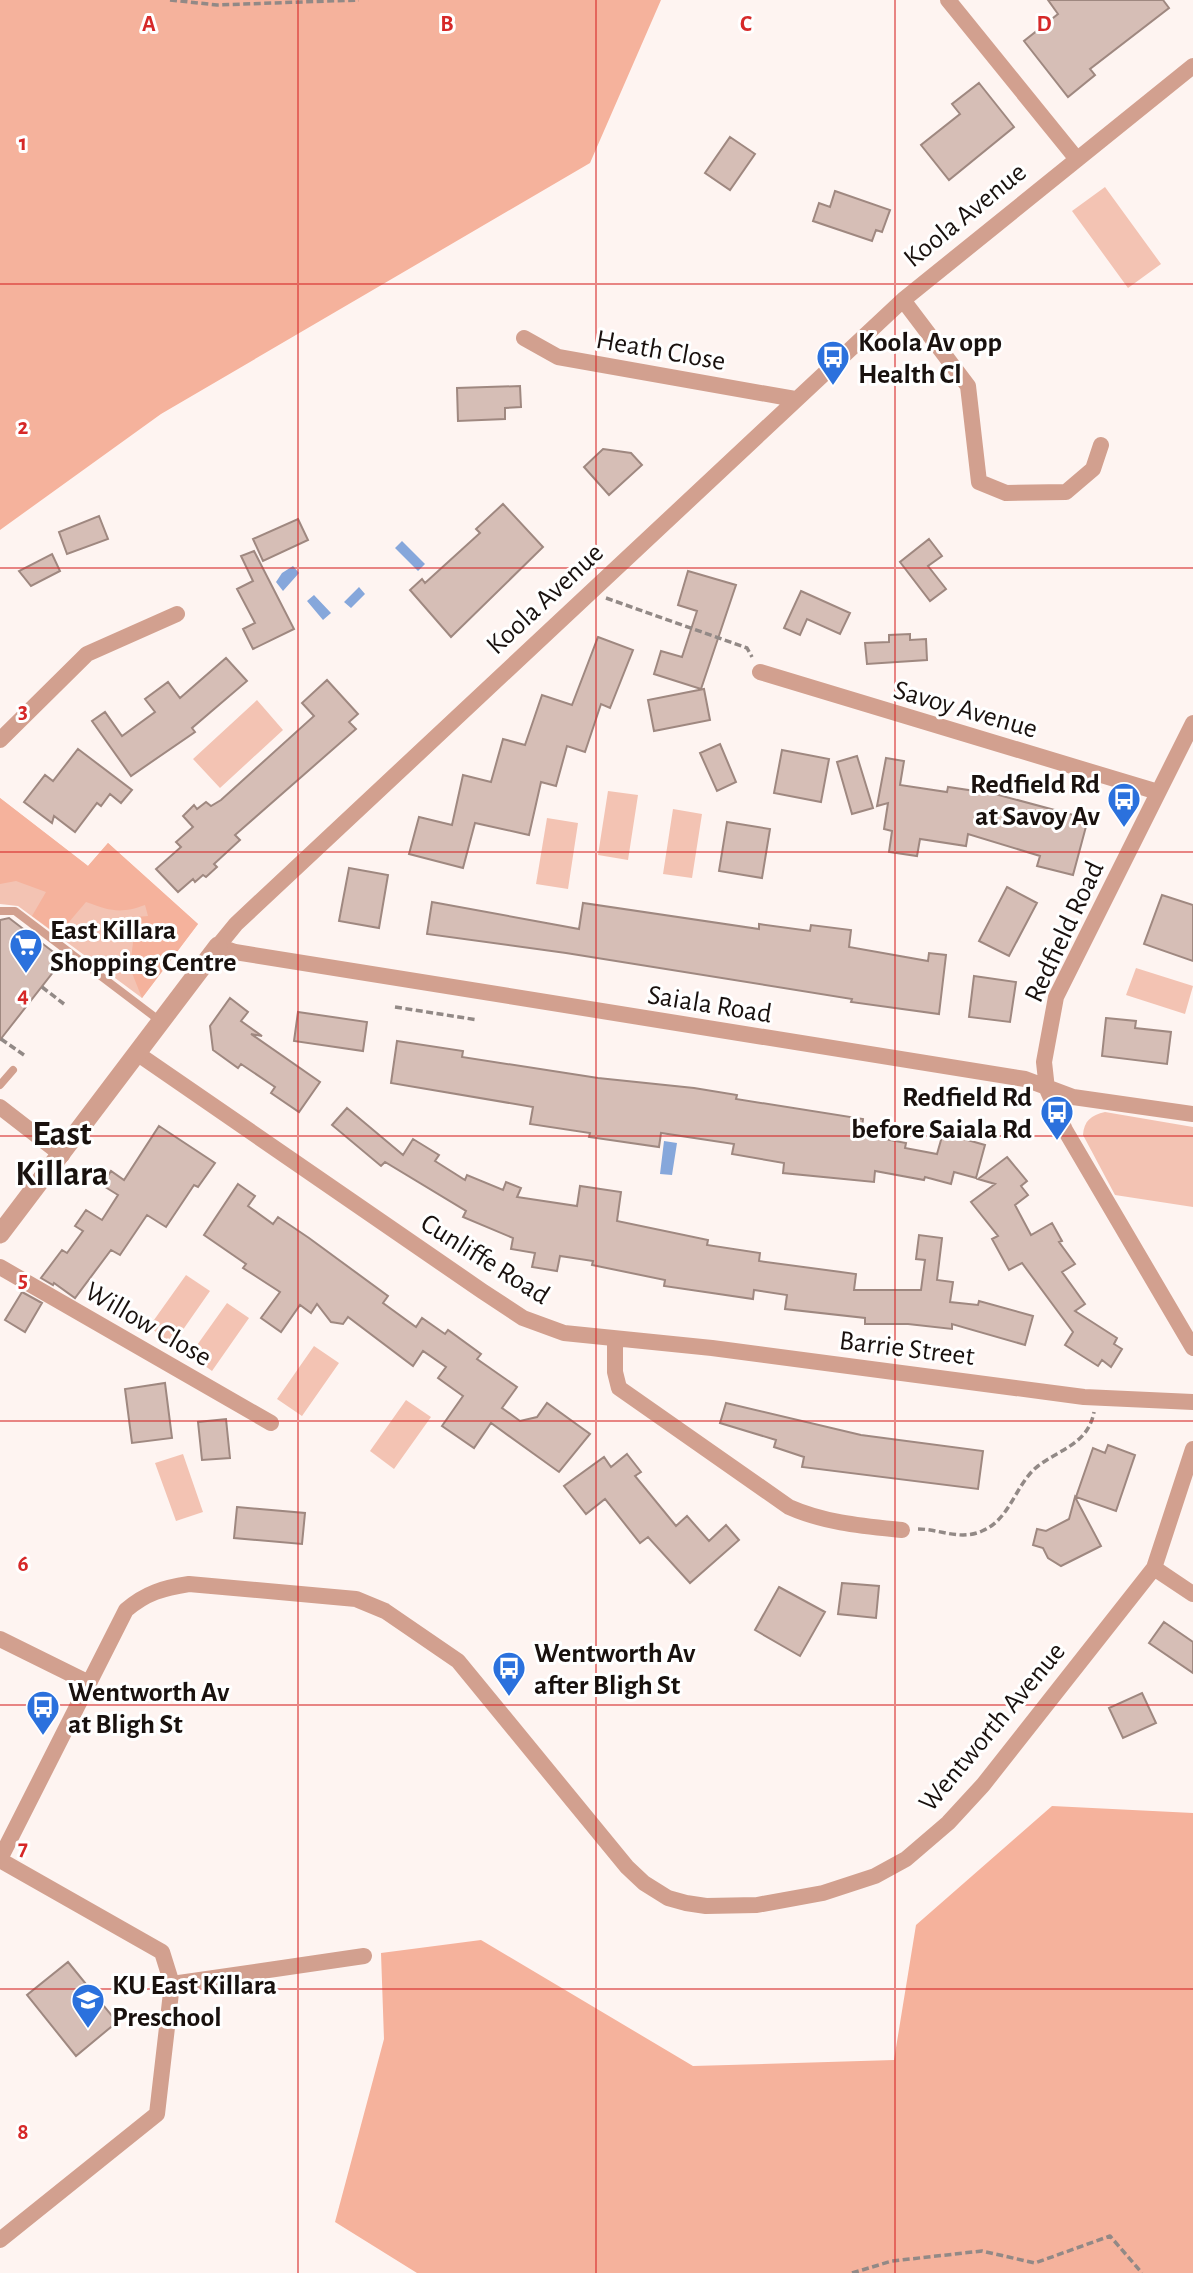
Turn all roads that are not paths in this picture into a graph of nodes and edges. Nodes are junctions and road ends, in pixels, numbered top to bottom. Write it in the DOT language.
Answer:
graph roads {
  1 [pos="948,0"];
  2 [pos="1193,66"];
  3 [pos="1076,158"];
  4 [pos="903,300"];
  5 [pos="524,338"];
  6 [pos="795,400"];
  7 [pos="1101,445"];
  8 [pos="177,614"];
  9 [pos="760,673"];
  10 [pos="1193,723"];
  11 [pos="0,740"];
  12 [pos="1158,792"];
  13 [pos="0,911"];
  14 [pos="218,946"];
  15 [pos="162,1022"];
  16 [pos="138,1054"];
  17 [pos="13,1070"];
  18 [pos="0,1085"];
  19 [pos="1047,1089"];
  20 [pos="0,1107"];
  21 [pos="1193,1114"];
  22 [pos="62,1155"];
  23 [pos="0,1234"];
  24 [pos="0,1268"];
  25 [pos="615,1340"];
  26 [pos="1193,1348"];
  27 [pos="1193,1402"];
  28 [pos="271,1423"];
  29 [pos="1193,1449"];
  30 [pos="902,1530"];
  31 [pos="1154,1568"];
  32 [pos="1193,1594"];
  33 [pos="0,1639"];
  34 [pos="89,1682"];
  35 [pos="0,1860"];
  36 [pos="364,1956"];
  37 [pos="172,1984"];
  38 [pos="0,2240"];
  1 -- 3 [label="street"];
  2 -- 3 [label="street, Koola Avenue"];
  3 -- 4 [label="street, Koola Avenue"];
  4 -- 6 [label="street, Koola Avenue"];
  4 -- 7 [label="street"];
  5 -- 6 [label="street, Heath Close"];
  6 -- 14 [label="street, Koola Avenue"];
  8 -- 11 [label="street"];
  9 -- 12 [label="street, Savoy Avenue"];
  10 -- 12 [label="street, Redfield Road"];
  12 -- 19 [label="street, Redfield Road"];
  13 -- 15 [label="lane"];
  14 -- 15 [label="street, Koola Avenue"];
  14 -- 19 [label="street, Saiala Road"];
  15 -- 16 [label="street, Koola Avenue"];
  16 -- 22 [label="street, Koola Avenue"];
  16 -- 25 [label="street, Cunliffe Road"];
  17 -- 18 [label="lane"];
  19 -- 21 [label="street, Saiala Road"];
  19 -- 26 [label="street, Redfield Road"];
  20 -- 22 [label="street"];
  22 -- 23 [label="street, Koola Avenue"];
  24 -- 28 [label="street, Willow Close"];
  25 -- 27 [label="street, Barrie Street"];
  25 -- 30 [label="street"];
  29 -- 31 [label="street, Wentworth Avenue"];
  31 -- 32 [label="street"];
  31 -- 34 [label="street, Wentworth Avenue"];
  33 -- 34 [label="street"];
  34 -- 35 [label="street, Wentworth Avenue"];
  35 -- 37 [label="street"];
  36 -- 37 [label="street"];
  37 -- 38 [label="street"];
}
